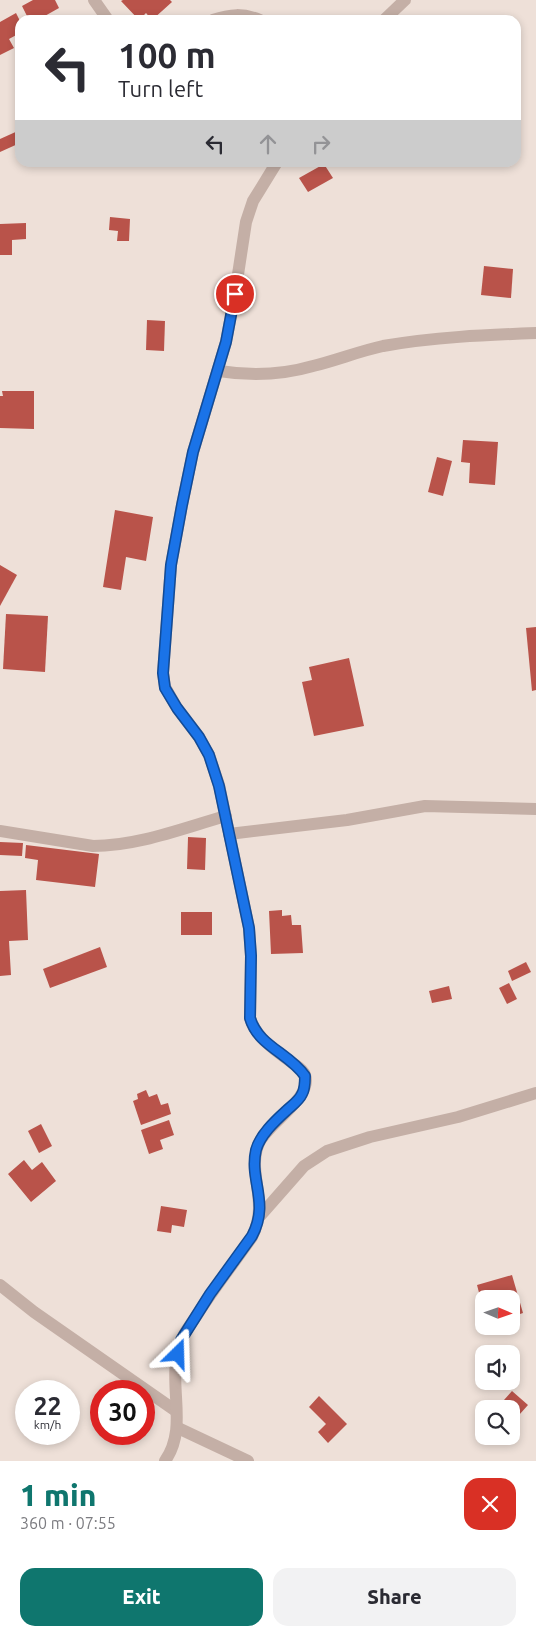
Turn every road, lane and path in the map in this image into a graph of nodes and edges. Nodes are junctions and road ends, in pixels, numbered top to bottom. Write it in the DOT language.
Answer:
graph roads {
  1 [pos="94,0"];
  2 [pos="405,0"];
  3 [pos="104,15"];
  4 [pos="231,15"];
  5 [pos="244,15"];
  6 [pos="389,15"];
  7 [pos="274,167"];
  8 [pos="536,333"];
  9 [pos="219,371"];
  10 [pos="536,809"];
  11 [pos="226,816"];
  12 [pos="0,831"];
  13 [pos="230,834"];
  14 [pos="536,1093"];
  15 [pos="260,1216"];
  16 [pos="0,1285"];
  17 [pos="176,1411"];
  18 [pos="178,1428"];
  19 [pos="165,1461"];
  20 [pos="248,1461"];
  1 -- 3 [label="street"];
  2 -- 6 [label="street"];
  4 -- 5 [label="street"];
  7 -- 9 [label="street"];
  8 -- 9 [label="street"];
  9 -- 11 [label="street"];
  10 -- 13 [label="street"];
  11 -- 12 [label="street"];
  11 -- 13 [label="street"];
  13 -- 15 [label="street"];
  14 -- 15 [label="street"];
  15 -- 17 [label="street"];
  16 -- 17 [label="street"];
  17 -- 18 [label="street"];
  18 -- 19 [label="street"];
  18 -- 20 [label="street"];
}
